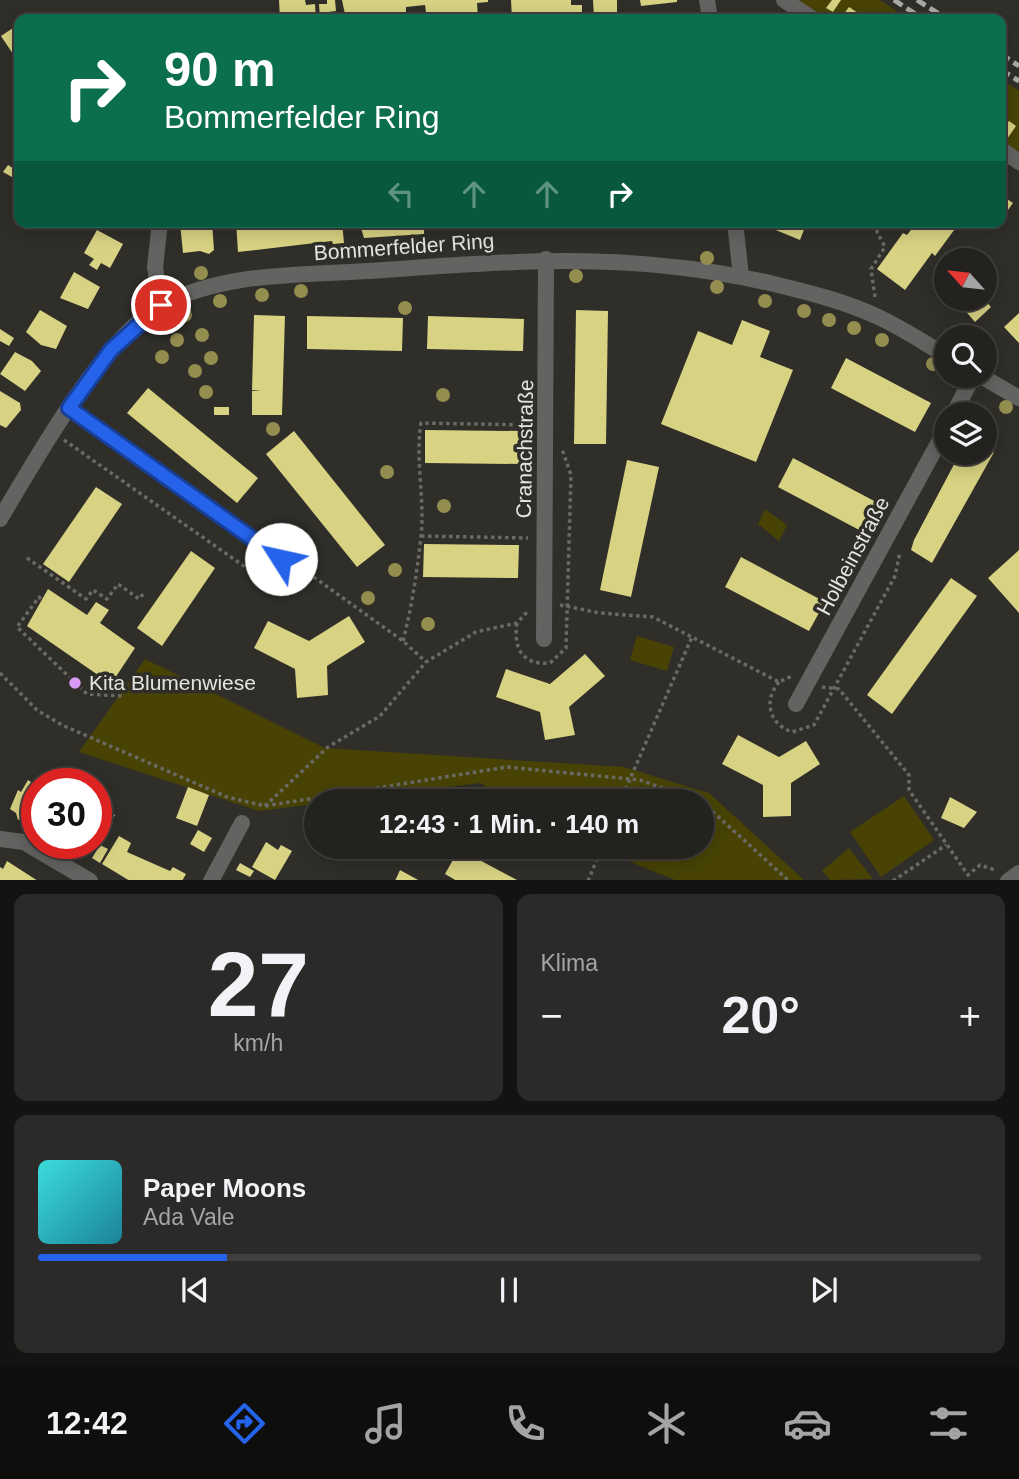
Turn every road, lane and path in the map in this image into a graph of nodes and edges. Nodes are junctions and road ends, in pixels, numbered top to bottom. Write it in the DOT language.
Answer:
graph roads {
  1 [pos="785,0"];
  2 [pos="806,14"];
  3 [pos="159,228"];
  4 [pos="736,228"];
  5 [pos="878,228"];
  6 [pos="546,259"];
  7 [pos="741,276"];
  8 [pos="161,305"];
  9 [pos="877,316"];
  10 [pos="934,349"];
  11 [pos="997,385"];
  12 [pos="1019,398"];
  13 [pos="69,408"];
  14 [pos="547,425"];
  15 [pos="934,451"];
  16 [pos="0,519"];
  17 [pos="421,536"];
  18 [pos="545,538"];
  19 [pos="27,558"];
  20 [pos="281,559"];
  21 [pos="308,573"];
  22 [pos="144,593"];
  23 [pos="41,599"];
  24 [pos="544,603"];
  25 [pos="693,636"];
  26 [pos="544,639"];
  27 [pos="403,641"];
  28 [pos="426,662"];
  29 [pos="0,673"];
  30 [pos="808,684"];
  31 [pos="123,696"];
  32 [pos="796,704"];
  33 [pos="629,778"];
  34 [pos="625,789"];
  35 [pos="662,789"];
  36 [pos="265,806"];
  37 [pos="714,814"];
  38 [pos="243,823"];
  39 [pos="0,839"];
  40 [pos="946,845"];
  41 [pos="597,859"];
  42 [pos="1013,877"];
  43 [pos="967,878"];
  44 [pos="90,880"];
  45 [pos="211,880"];
  46 [pos="588,880"];
  47 [pos="789,880"];
  48 [pos="893,880"];
  1 -- 2 [label="street"];
  3 -- 8 [label="street"];
  4 -- 7 [label="street"];
  5 -- 9 [label="path"];
  6 -- 7 [label="street, Bommerfelder Ring"];
  6 -- 8 [label="street, Bommerfelder Ring"];
  6 -- 14 [label="street, Cranachstraße"];
  7 -- 9 [label="street, Bommerfelder Ring"];
  8 -- 13 [label="street, Bommerfelder Ring"];
  9 -- 10 [label="street, Bommerfelder Ring"];
  11 -- 12 [label="street"];
  13 -- 16 [label="street, Bommerfelder Ring"];
  13 -- 20 [label="street"];
  14 -- 17 [label="path"];
  14 -- 18 [label="street, Cranachstraße"];
  15 -- 30 [label="street, Holbeinstraße"];
  17 -- 18 [label="path"];
  17 -- 27 [label="path"];
  18 -- 24 [label="street, Cranachstraße"];
  19 -- 22 [label="path"];
  21 -- 27 [label="path"];
  23 -- 31 [label="path"];
  24 -- 25 [label="path"];
  24 -- 26 [label="street, Cranachstraße"];
  24 -- 28 [label="path"];
  25 -- 30 [label="path"];
  25 -- 33 [label="path"];
  27 -- 28 [label="path"];
  28 -- 36 [label="path"];
  29 -- 36 [label="path"];
  30 -- 32 [label="street, Holbeinstraße"];
  30 -- 40 [label="path"];
  33 -- 34 [label="path"];
  33 -- 35 [label="path"];
  33 -- 36 [label="path"];
  37 -- 47 [label="path"];
  38 -- 45 [label="street"];
  39 -- 44 [label="street"];
  40 -- 43 [label="path"];
  40 -- 48 [label="path"];
  41 -- 46 [label="path"];
  42 -- 43 [label="path"];
}
